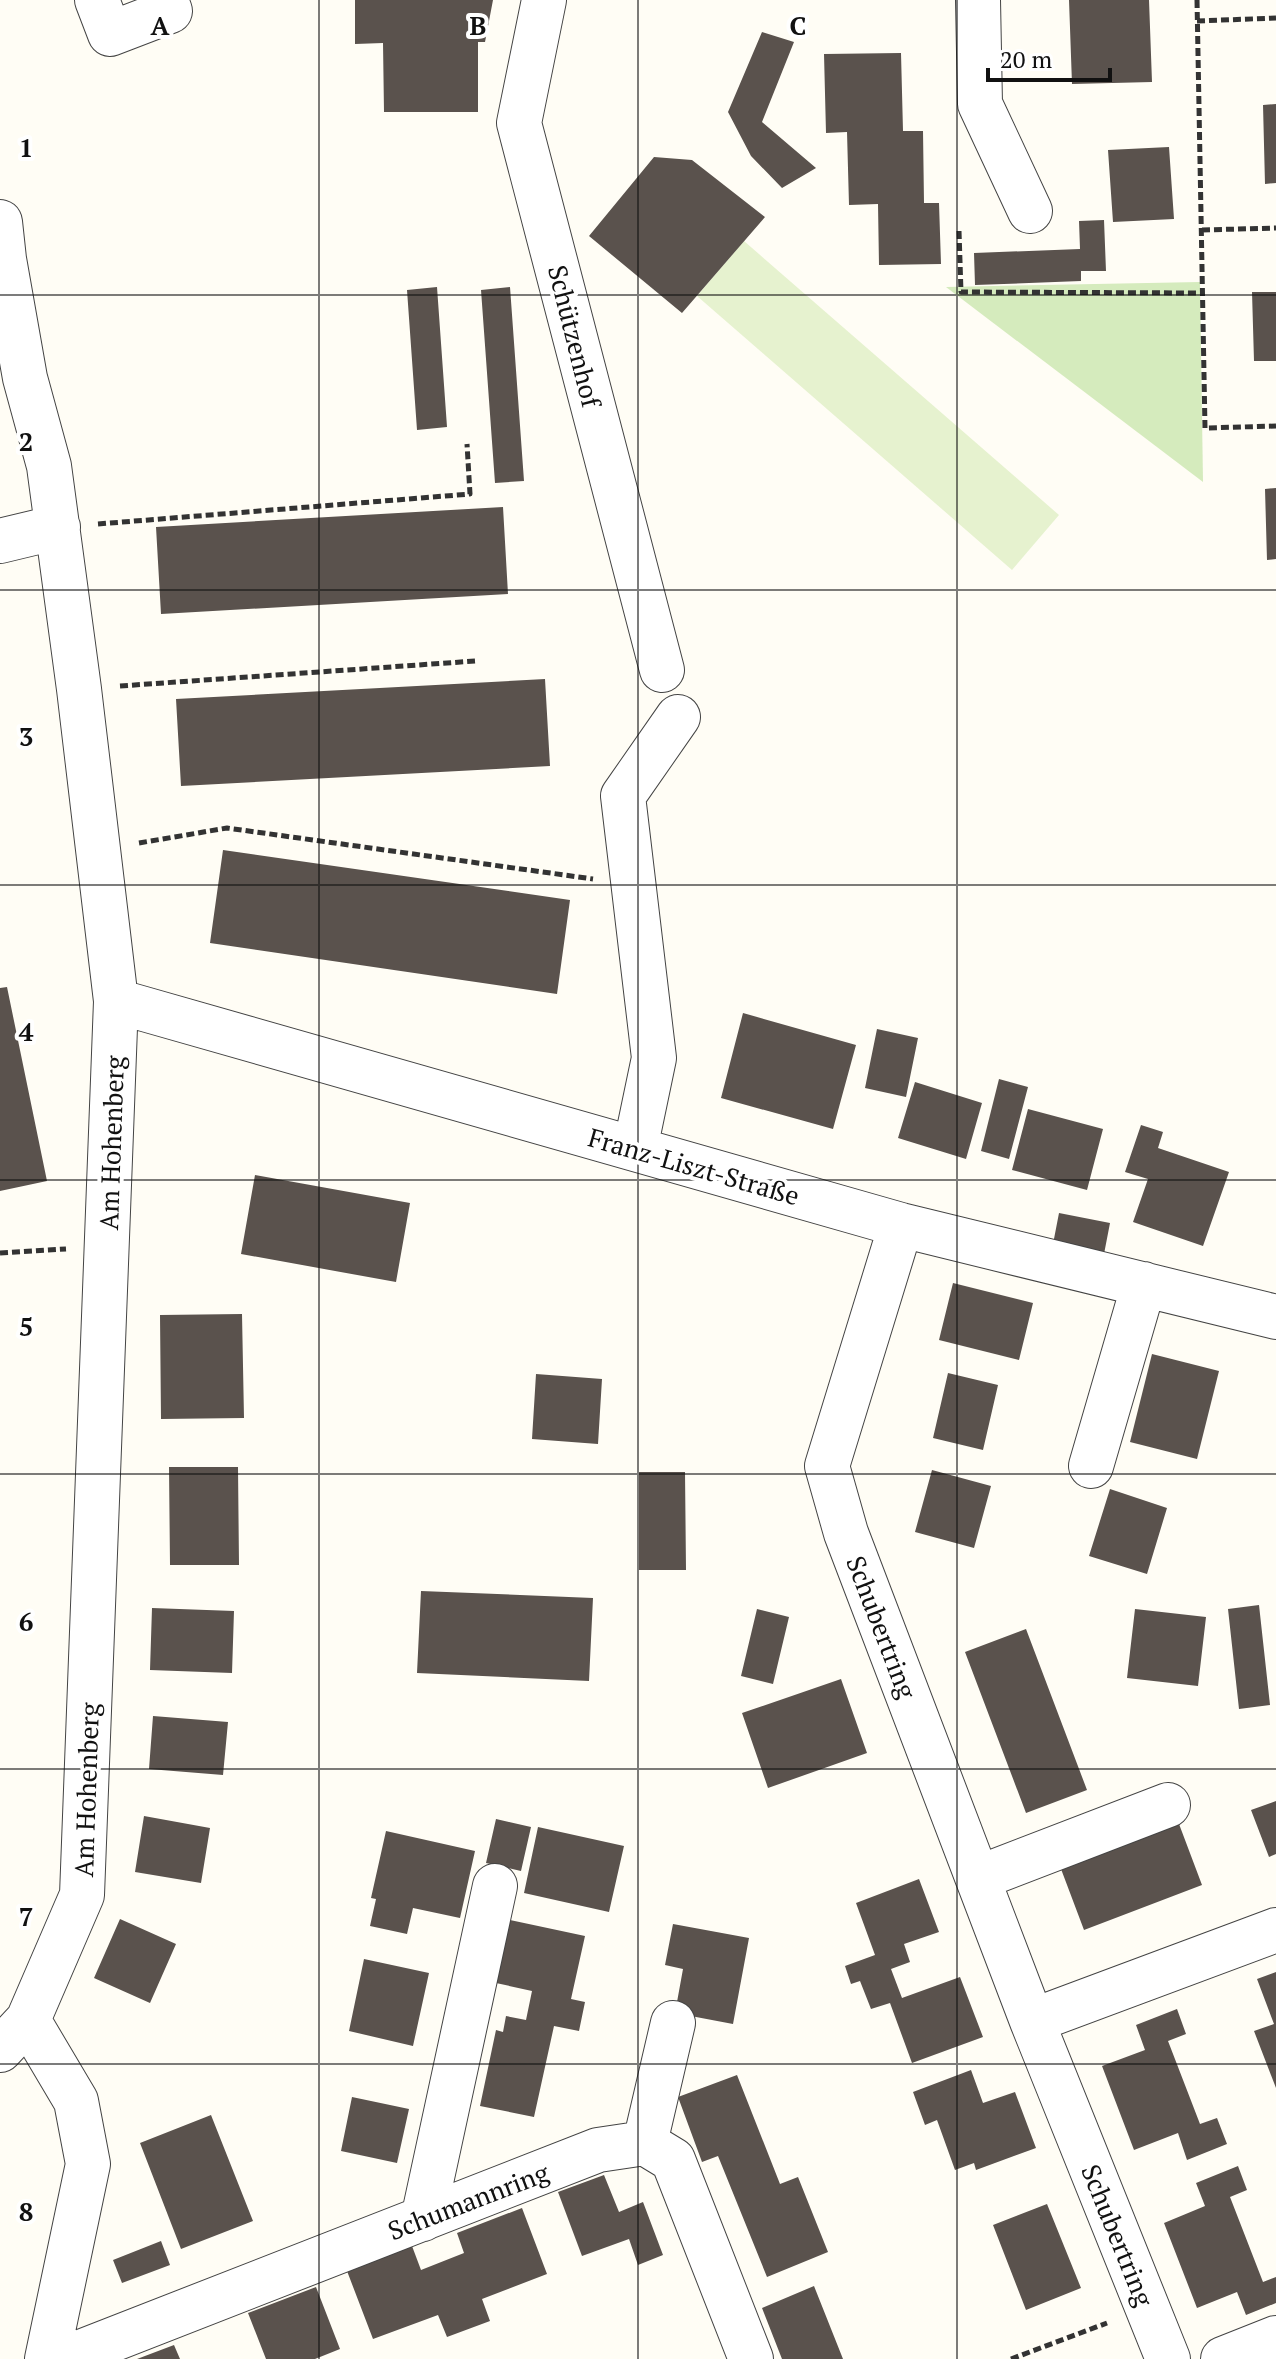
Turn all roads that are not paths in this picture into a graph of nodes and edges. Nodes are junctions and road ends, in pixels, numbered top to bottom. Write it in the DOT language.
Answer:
graph roads {
  1 [pos="166,0"];
  2 [pos="544,0"];
  3 [pos="978,0"];
  4 [pos="98,3"];
  5 [pos="1030,211"];
  6 [pos="0,222"];
  7 [pos="13,382"];
  8 [pos="58,527"];
  9 [pos="0,541"];
  10 [pos="662,670"];
  11 [pos="678,717"];
  12 [pos="116,1001"];
  13 [pos="635,1149"];
  14 [pos="901,1225"];
  15 [pos="1144,1284"];
  16 [pos="1275,1311"];
  17 [pos="1091,1466"];
  18 [pos="1168,1805"];
  19 [pos="978,1878"];
  20 [pos="495,1886"];
  21 [pos="1276,1930"];
  22 [pos="1032,2021"];
  23 [pos="673,2023"];
  24 [pos="14,2035"];
  25 [pos="645,2143"];
  26 [pos="423,2219"];
  27 [pos="1276,2338"];
  28 [pos="47,2359"];
  29 [pos="63,2359"];
  30 [pos="751,2359"];
  31 [pos="1168,2359"];
  32 [pos="1223,2359"];
  1 -- 4 [label="street"];
  2 -- 10 [label="street, Schützenhof"];
  3 -- 5 [label="street"];
  6 -- 7 [label="street, Am Hohenberg"];
  7 -- 8 [label="street, Am Hohenberg"];
  8 -- 9 [label="street"];
  8 -- 12 [label="street, Am Hohenberg"];
  11 -- 13 [label="street"];
  12 -- 13 [label="street, Franz-Liszt-Straße"];
  12 -- 24 [label="street, Am Hohenberg"];
  13 -- 14 [label="street, Franz-Liszt-Straße"];
  14 -- 15 [label="street, Franz-Liszt-Straße"];
  14 -- 19 [label="street, Schubertring"];
  15 -- 16 [label="street, Franz-Liszt-Straße"];
  15 -- 17 [label="street"];
  18 -- 19 [label="street"];
  19 -- 22 [label="street, Schubertring"];
  20 -- 26 [label="street"];
  21 -- 22 [label="street"];
  22 -- 31 [label="street, Schubertring"];
  23 -- 25 [label="street"];
  24 -- 28 [label="street"];
  25 -- 26 [label="street, Schumannring"];
  25 -- 30 [label="street"];
  26 -- 29 [label="street, Schumannring"];
  27 -- 32 [label="street"];
}
